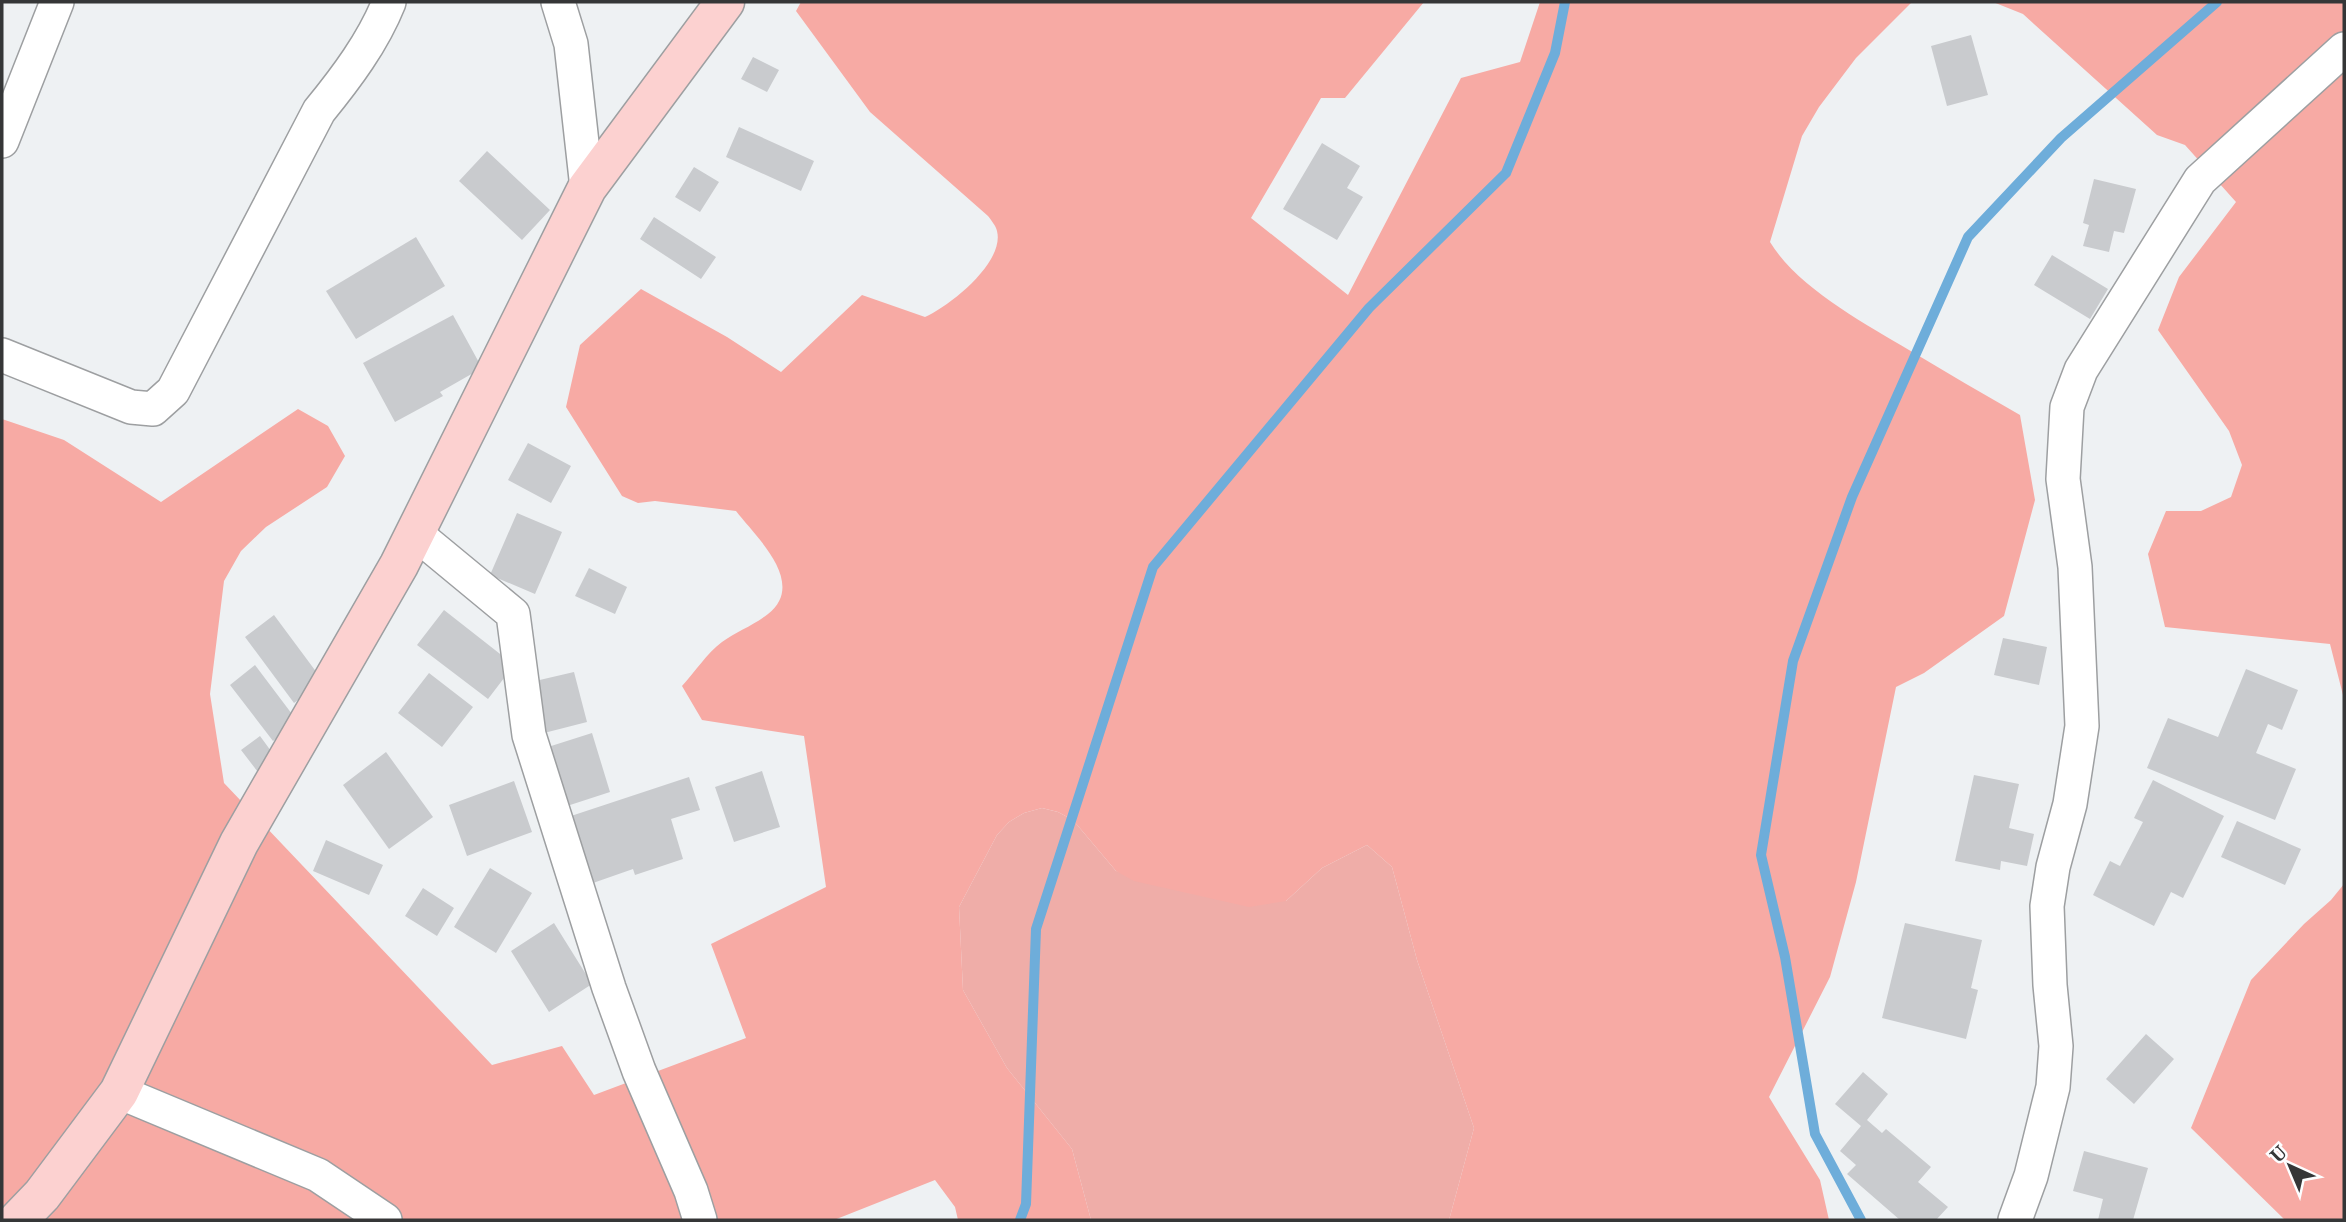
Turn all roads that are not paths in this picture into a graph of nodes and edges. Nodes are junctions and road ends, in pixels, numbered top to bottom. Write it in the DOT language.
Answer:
graph roads {
  1 [pos="57,2"];
  2 [pos="389,2"];
  3 [pos="558,2"];
  4 [pos="725,2"];
  5 [pos="2344,49"];
  6 [pos="2,141"];
  7 [pos="587,188"];
  8 [pos="2,355"];
  9 [pos="415,533"];
  10 [pos="119,1092"];
  11 [pos="18,1220"];
  12 [pos="385,1220"];
  13 [pos="700,1220"];
  14 [pos="2015,1220"];
  1 -- 6 [label="street"];
  2 -- 8 [label="street"];
  3 -- 7 [label="street"];
  4 -- 7 [label="street"];
  5 -- 14 [label="street"];
  7 -- 9 [label="street"];
  9 -- 10 [label="street"];
  9 -- 13 [label="street"];
  10 -- 11 [label="street"];
  10 -- 12 [label="street"];
}
